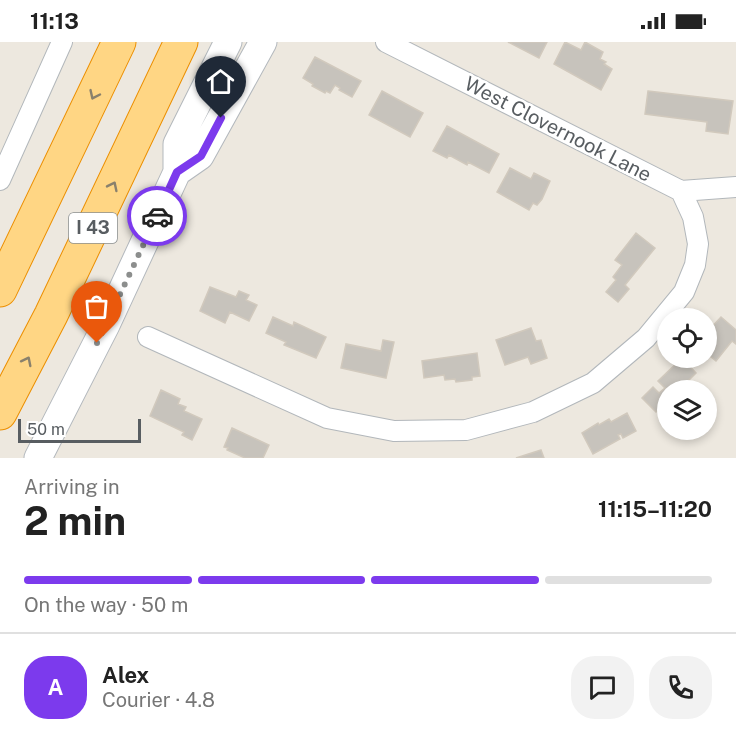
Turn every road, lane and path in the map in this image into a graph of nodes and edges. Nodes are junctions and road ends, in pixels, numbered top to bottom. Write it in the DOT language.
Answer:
graph roads {
  1 [pos="62,42"];
  2 [pos="119,42"];
  3 [pos="182,42"];
  4 [pos="228,42"];
  5 [pos="263,42"];
  6 [pos="386,42"];
  7 [pos="177,172"];
  8 [pos="0,180"];
  9 [pos="736,187"];
  10 [pos="681,191"];
  11 [pos="0,290"];
  12 [pos="148,337"];
  13 [pos="0,412"];
  14 [pos="38,458"];
  1 -- 8 [label="street"];
  2 -- 11 [label="highway, I 43, one-way"];
  13 -- 3 [label="highway, I 43, one-way"];
  4 -- 7 [label="main road"];
  5 -- 7 [label="main road"];
  6 -- 10 [label="street, West Clovernook Lane"];
  7 -- 14 [label="main road"];
  9 -- 10 [label="street"];
  10 -- 12 [label="street"];
}
